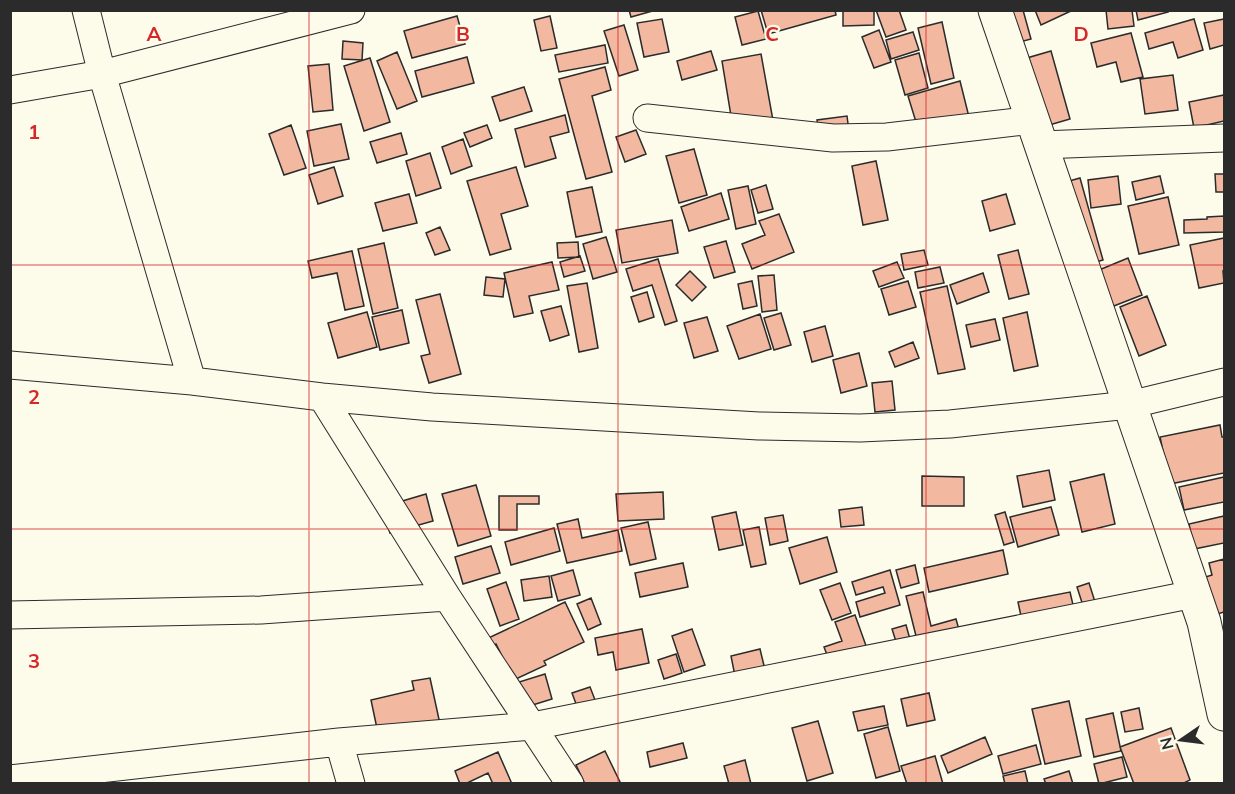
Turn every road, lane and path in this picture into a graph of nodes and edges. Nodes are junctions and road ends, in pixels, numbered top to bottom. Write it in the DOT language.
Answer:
graph roads {
  1 [pos="86,10"];
  2 [pos="351,10"];
  3 [pos="995,10"];
  4 [pos="102,74"];
  5 [pos="10,90"];
  6 [pos="647,118"];
  7 [pos="1037,133"];
  8 [pos="1224,138"];
  9 [pos="10,365"];
  10 [pos="192,381"];
  11 [pos="1224,382"];
  12 [pos="322,397"];
  13 [pos="1129,405"];
  14 [pos="447,597"];
  15 [pos="1207,611"];
  16 [pos="10,615"];
  17 [pos="1224,714"];
  18 [pos="533,726"];
  19 [pos="339,742"];
  20 [pos="24,780"];
  21 [pos="351,783"];
  22 [pos="570,783"];
  1 -- 4 [label="street"];
  2 -- 4 [label="street"];
  3 -- 7 [label="street"];
  4 -- 5 [label="street"];
  4 -- 10 [label="street"];
  6 -- 7 [label="street"];
  7 -- 8 [label="street"];
  7 -- 13 [label="street"];
  9 -- 10 [label="street"];
  10 -- 12 [label="street"];
  11 -- 13 [label="street"];
  12 -- 13 [label="street"];
  12 -- 14 [label="street"];
  13 -- 15 [label="street"];
  14 -- 16 [label="street"];
  14 -- 18 [label="street"];
  15 -- 17 [label="street"];
  15 -- 18 [label="street"];
  18 -- 19 [label="street"];
  18 -- 22 [label="street"];
  19 -- 20 [label="street"];
  19 -- 21 [label="street"];
}
